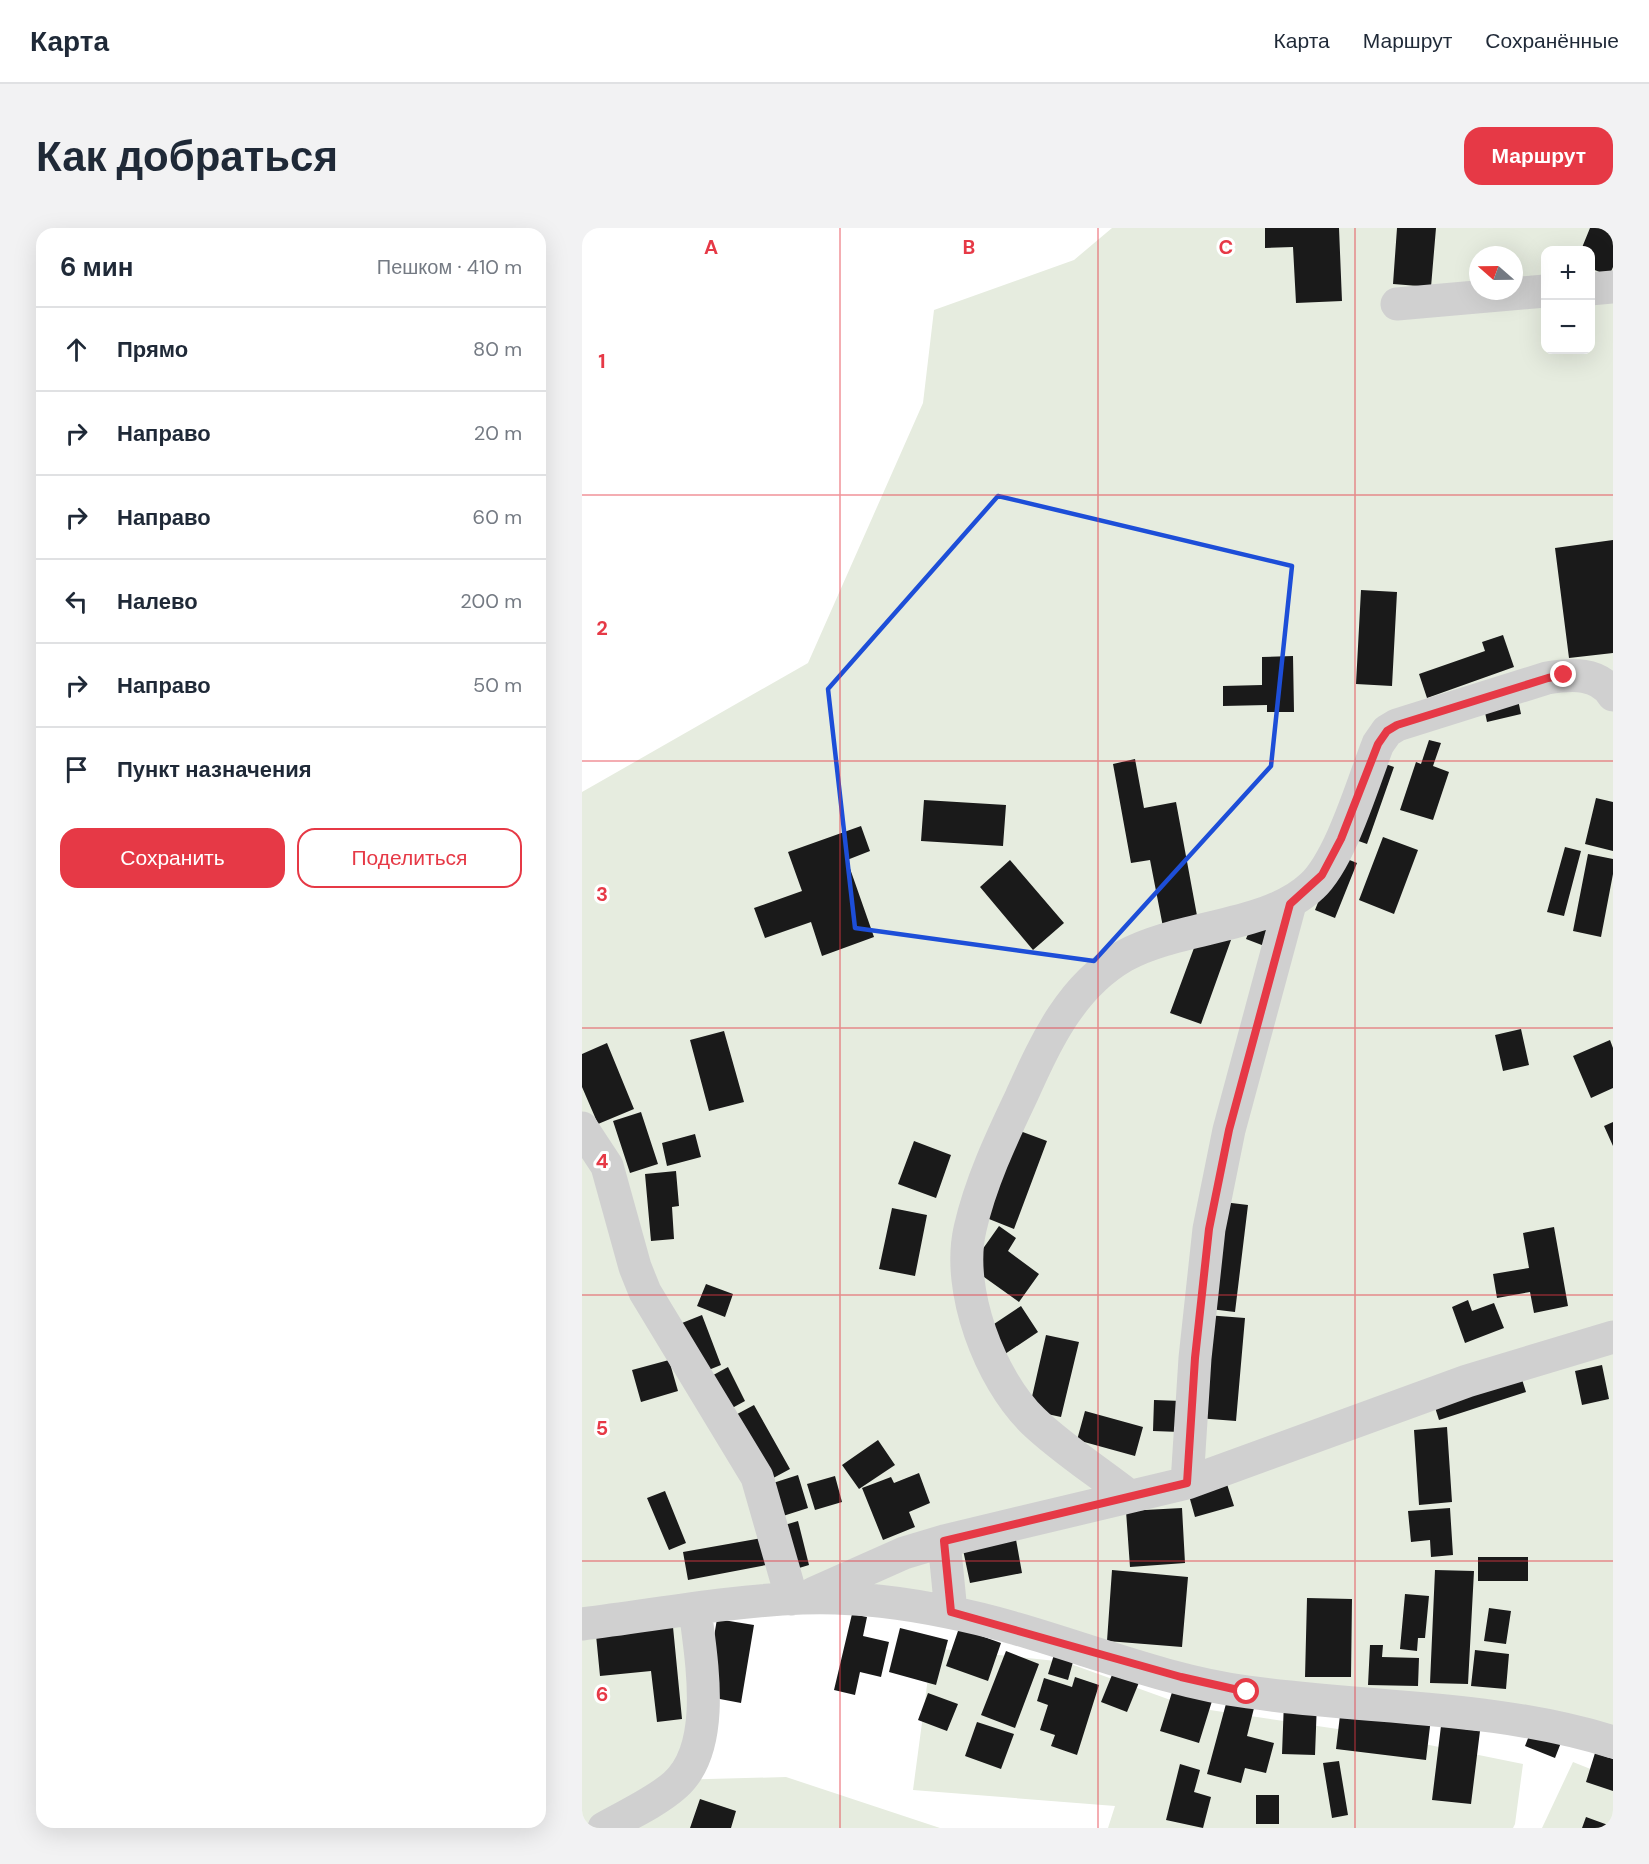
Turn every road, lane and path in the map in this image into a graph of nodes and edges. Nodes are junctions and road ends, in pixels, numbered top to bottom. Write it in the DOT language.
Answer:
graph roads {
  1 [pos="1613,287"];
  2 [pos="1595,289"];
  3 [pos="1541,291"];
  4 [pos="1397,304"];
  5 [pos="1613,695"];
  6 [pos="1290,904"];
  7 [pos="582,1128"];
  8 [pos="1613,1337"];
  9 [pos="1187,1483"];
  10 [pos="1128,1496"];
  11 [pos="944,1541"];
  12 [pos="797,1598"];
  13 [pos="695,1609"];
  14 [pos="951,1612"];
  15 [pos="582,1624"];
  16 [pos="1613,1742"];
  17 [pos="604,1828"];
  1 -- 2 [label="street"];
  3 -- 4 [label="street"];
  5 -- 6 [label="street"];
  6 -- 9 [label="street"];
  6 -- 10 [label="street"];
  7 -- 12 [label="street"];
  8 -- 9 [label="street"];
  9 -- 10 [label="street"];
  10 -- 11 [label="street"];
  11 -- 12 [label="street"];
  11 -- 14 [label="street"];
  12 -- 13 [label="street"];
  12 -- 14 [label="street"];
  13 -- 15 [label="street"];
  13 -- 17 [label="street"];
  14 -- 16 [label="street"];
}
